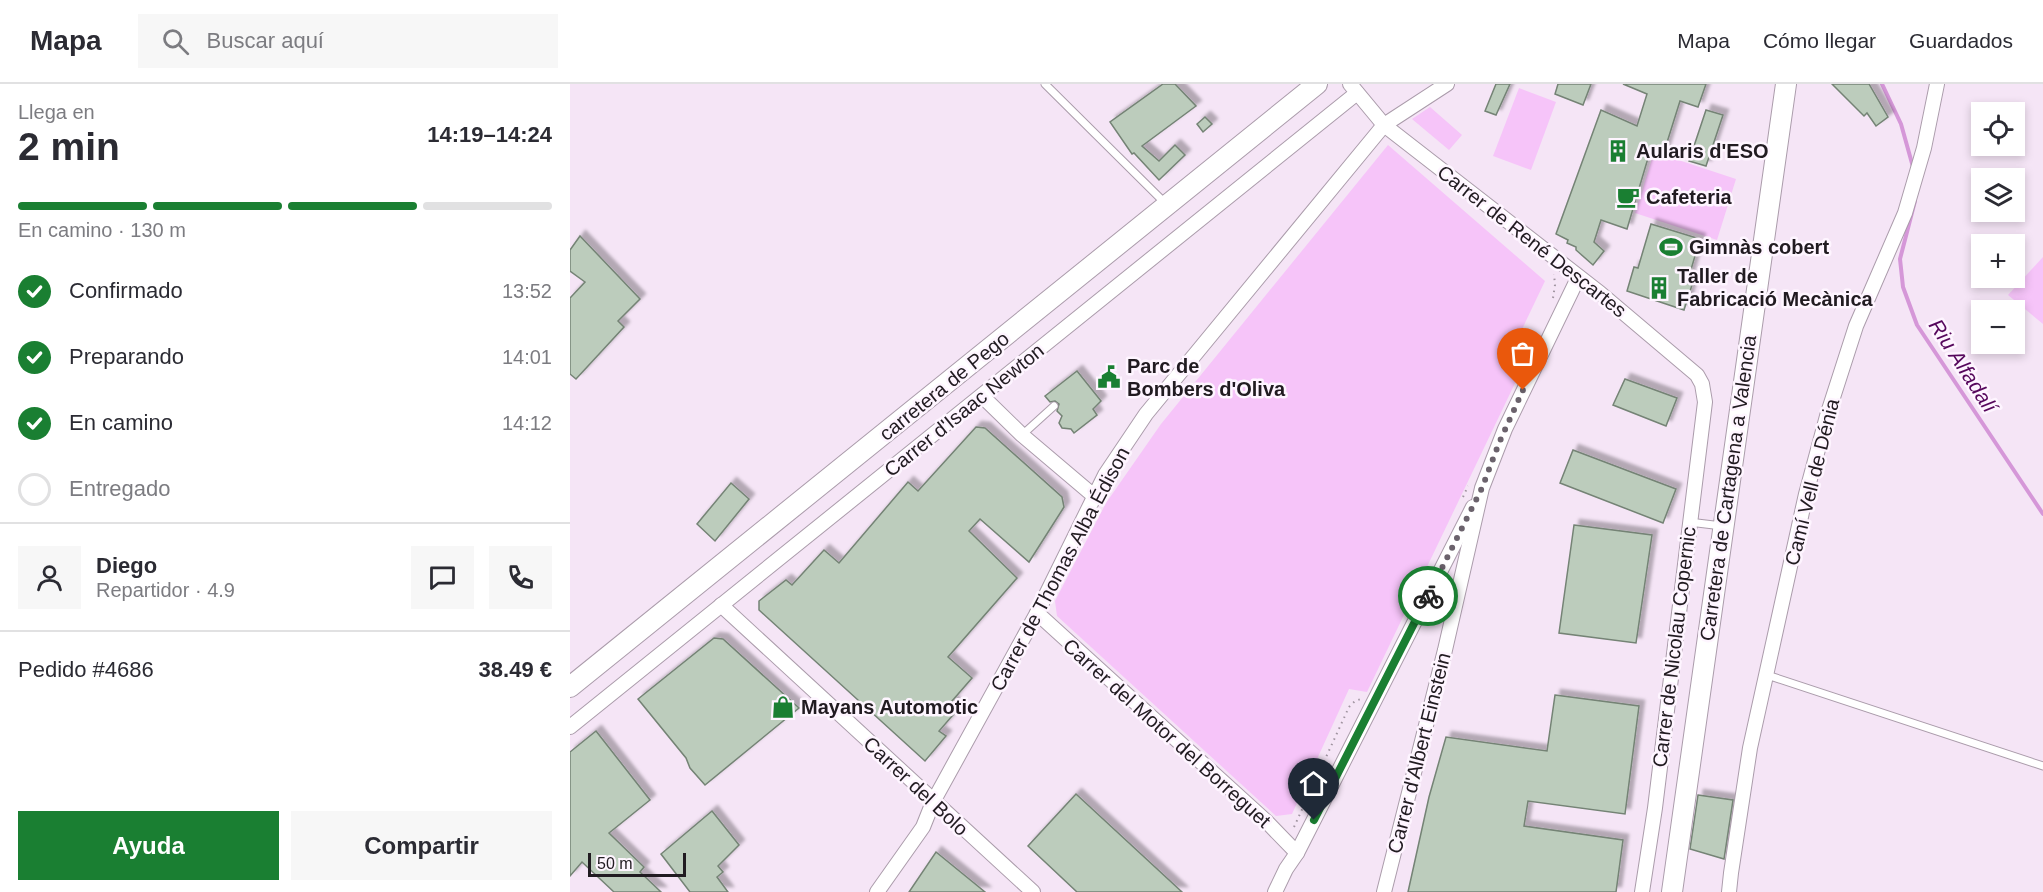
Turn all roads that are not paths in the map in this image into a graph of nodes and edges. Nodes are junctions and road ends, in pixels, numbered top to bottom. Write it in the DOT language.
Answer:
graph roads {
  1 [pos="1045,84"];
  2 [pos="1317,84"];
  3 [pos="1447,84"];
  4 [pos="1786,84"];
  5 [pos="1937,84"];
  6 [pos="1353,89"];
  7 [pos="1384,125"];
  8 [pos="1168,205"];
  9 [pos="1578,278"];
  10 [pos="982,396"];
  11 [pos="1705,402"];
  12 [pos="1054,406"];
  13 [pos="1022,435"];
  14 [pos="1482,488"];
  15 [pos="1094,496"];
  16 [pos="1689,522"];
  17 [pos="1722,526"];
  18 [pos="721,605"];
  19 [pos="1037,613"];
  20 [pos="1767,675"];
  21 [pos="570,687"];
  22 [pos="570,727"];
  23 [pos="2043,766"];
  24 [pos="933,802"];
  25 [pos="1297,853"];
  26 [pos="877,892"];
  27 [pos="1033,892"];
  28 [pos="1275,892"];
  29 [pos="1384,892"];
  30 [pos="1642,892"];
  31 [pos="1672,892"];
  32 [pos="1730,892"];
  1 -- 8 [label="lane"];
  2 -- 8 [label="main road, carretera de Pego"];
  3 -- 7 [label="street, Carrer de Thomas Alba Édison"];
  4 -- 17 [label="main road, Carretera de Cartagena a Valencia"];
  5 -- 20 [label="street, Camí Vell de Dénia"];
  6 -- 7 [label="street, Carrer de René Descartes"];
  6 -- 10 [label="street, Carrer d'Isaac Newton"];
  7 -- 9 [label="street, Carrer de René Descartes"];
  7 -- 15 [label="street, Carrer de Thomas Alba Édison"];
  8 -- 21 [label="main road, carretera de Pego"];
  9 -- 11 [label="street, Carrer de René Descartes"];
  9 -- 14 [label="street, Carrer d'Albert Einstein"];
  10 -- 13 [label="street"];
  10 -- 18 [label="street, Carrer d'Isaac Newton"];
  11 -- 16 [label="street, Carrer de Nicolau Copernic"];
  12 -- 13 [label="lane"];
  13 -- 15 [label="street"];
  14 -- 25 [label="street"];
  14 -- 29 [label="street, Carrer d'Albert Einstein"];
  15 -- 19 [label="street, Carrer de Thomas Alba Édison"];
  16 -- 17 [label="lane"];
  16 -- 30 [label="street, Carrer de Nicolau Copernic"];
  17 -- 31 [label="main road, Carretera de Cartagena a Valencia"];
  18 -- 22 [label="street, Carrer d'Isaac Newton"];
  18 -- 24 [label="street, Carrer del Bolo"];
  19 -- 24 [label="street, Carrer de Thomas Alba Édison"];
  19 -- 25 [label="street, Carrer del Motor del Borreguet"];
  20 -- 23 [label="lane"];
  20 -- 32 [label="street, Camí Vell de Dénia"];
  24 -- 26 [label="street, Carrer de Thomas Alba Édison"];
  24 -- 27 [label="street, Carrer del Bolo"];
  25 -- 28 [label="street"];
}
